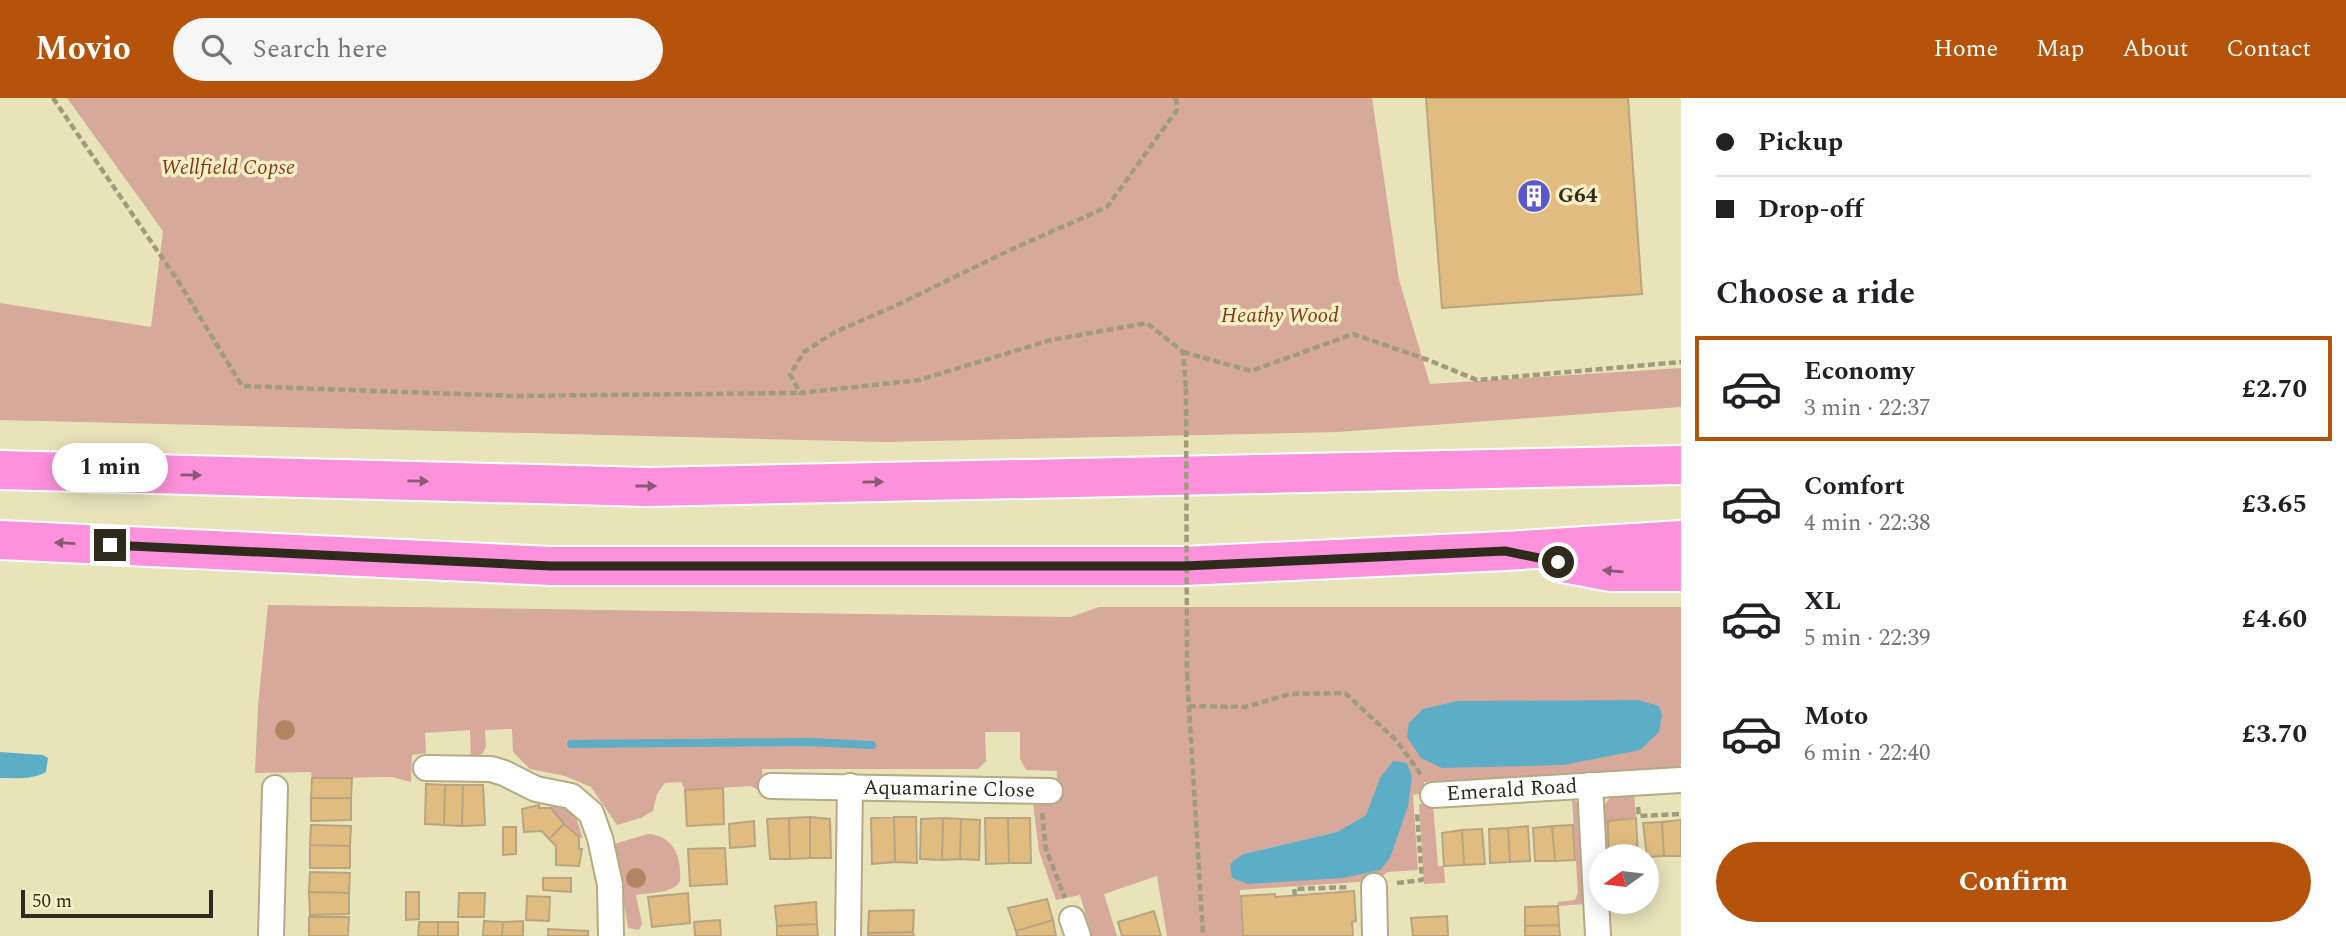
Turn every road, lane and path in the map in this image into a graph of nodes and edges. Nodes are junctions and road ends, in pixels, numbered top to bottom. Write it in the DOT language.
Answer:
graph roads {
  1 [pos="53,98"];
  2 [pos="1176,98"];
  3 [pos="1183,352"];
  4 [pos="1681,362"];
  5 [pos="800,393"];
  6 [pos="1681,465"];
  7 [pos="0,470"];
  8 [pos="0,540"];
  9 [pos="1681,540"];
  10 [pos="1505,551"];
  11 [pos="1681,572"];
  12 [pos="1189,706"];
  13 [pos="426,768"];
  14 [pos="1681,780"];
  15 [pos="1590,785"];
  16 [pos="772,786"];
  17 [pos="850,786"];
  18 [pos="275,788"];
  19 [pos="1046,791"];
  20 [pos="1433,795"];
  21 [pos="1374,886"];
  22 [pos="1075,928"];
  23 [pos="271,936"];
  24 [pos="611,936"];
  25 [pos="848,936"];
  26 [pos="1203,936"];
  27 [pos="1375,936"];
  28 [pos="1598,936"];
  1 -- 5 [label="path"];
  2 -- 5 [label="path"];
  3 -- 4 [label="path"];
  3 -- 5 [label="path"];
  3 -- 12 [label="path, bridge"];
  7 -- 6 [label="highway, one-way"];
  10 -- 8 [label="highway, one-way"];
  9 -- 10 [label="highway"];
  11 -- 10 [label="highway, one-way"];
  12 -- 20 [label="path"];
  12 -- 26 [label="path"];
  13 -- 24 [label="street"];
  14 -- 15 [label="street, Emerald Road"];
  15 -- 20 [label="street, Emerald Road"];
  15 -- 28 [label="street, Emerald Road"];
  16 -- 17 [label="street, Aquamarine Close"];
  17 -- 19 [label="street, Aquamarine Close"];
  17 -- 25 [label="street, Aquamarine Close"];
  18 -- 23 [label="street"];
  19 -- 22 [label="path"];
  21 -- 27 [label="street"];
}
